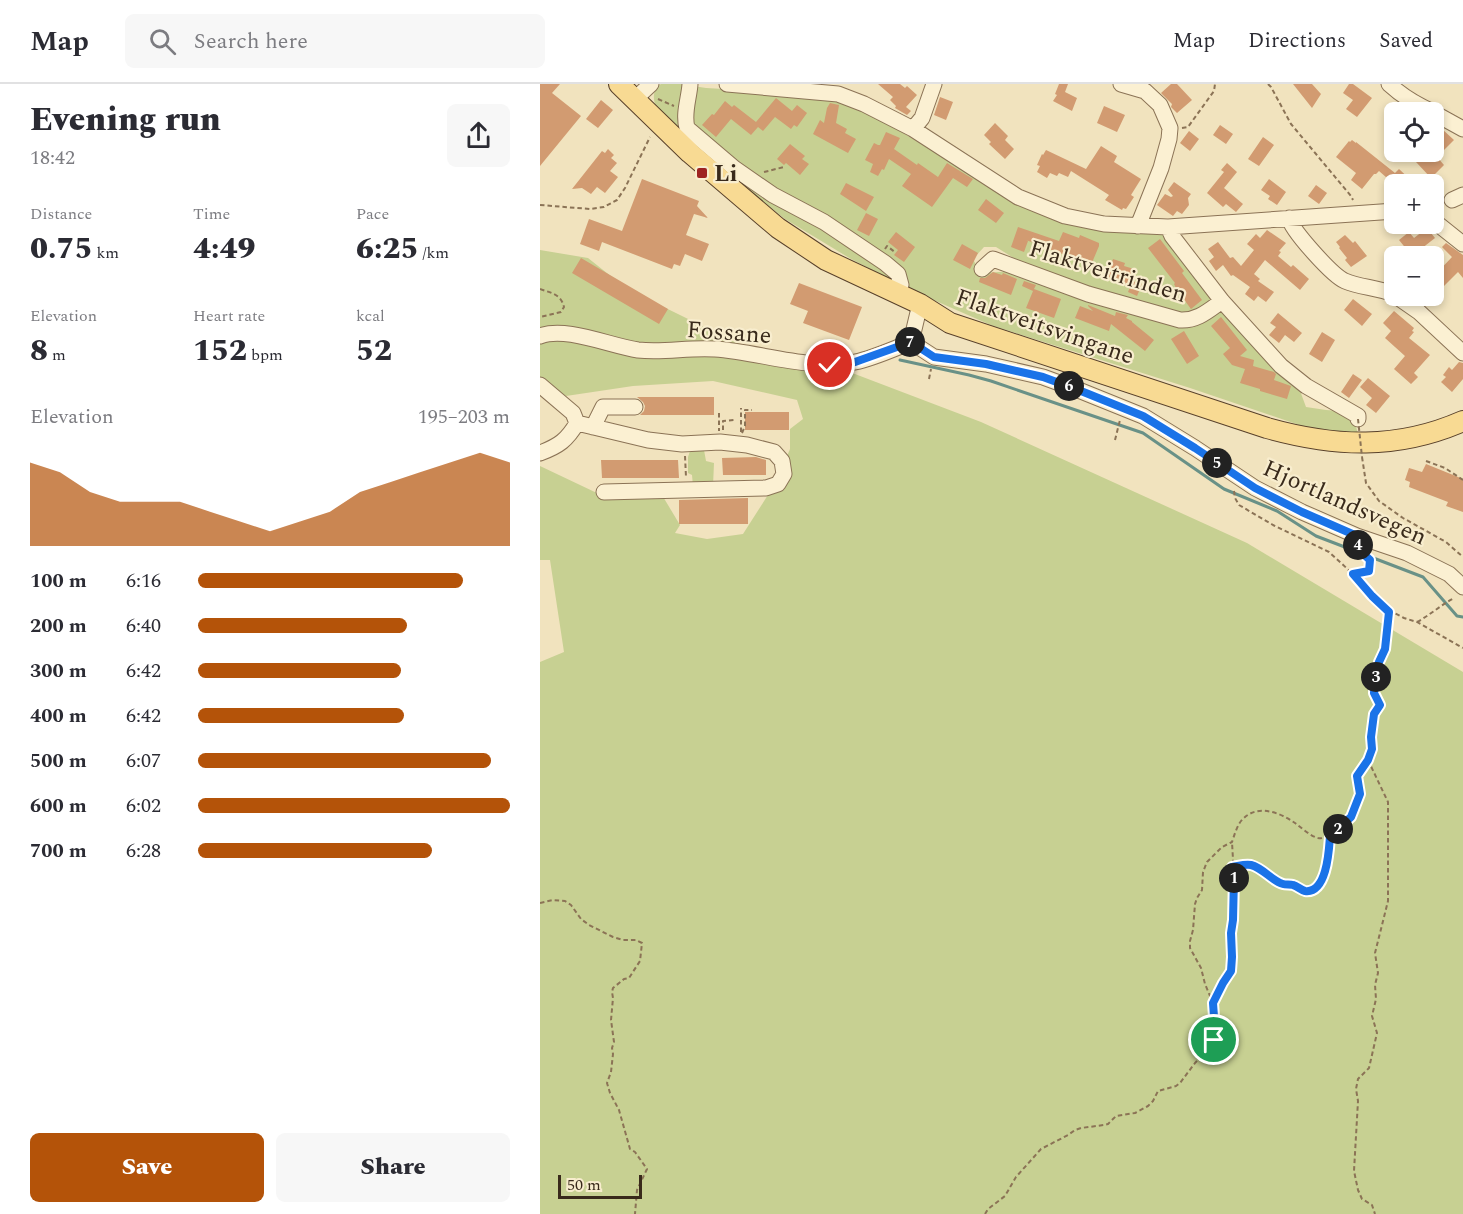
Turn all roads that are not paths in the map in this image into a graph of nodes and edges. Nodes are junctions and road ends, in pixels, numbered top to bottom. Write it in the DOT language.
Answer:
graph roads {
  1 [pos="619,84"];
  2 [pos="690,84"];
  3 [pos="727,84"];
  4 [pos="934,84"];
  5 [pos="1121,84"];
  6 [pos="1389,84"];
  7 [pos="644,91"];
  8 [pos="1412,102"];
  9 [pos="1444,119"];
  10 [pos="913,129"];
  11 [pos="1463,129"];
  12 [pos="1384,212"];
  13 [pos="1289,218"];
  14 [pos="1138,226"];
  15 [pos="1168,228"];
  16 [pos="1444,229"];
  17 [pos="1463,244"];
  18 [pos="982,269"];
  19 [pos="901,285"];
  20 [pos="1384,290"];
  21 [pos="1222,302"];
  22 [pos="920,304"];
  23 [pos="1411,306"];
  24 [pos="540,336"];
  25 [pos="911,342"];
  26 [pos="1463,353"];
  27 [pos="540,385"];
  28 [pos="635,407"];
  29 [pos="1358,419"];
  30 [pos="1463,421"];
  31 [pos="577,423"];
  32 [pos="593,427"];
  33 [pos="540,453"];
  34 [pos="604,492"];
  35 [pos="1459,592"];
  1 -- 7 [label="main road, Flaktveitsvingane"];
  2 -- 19 [label="street"];
  3 -- 10 [label="street, Flaktveitrinden"];
  4 -- 10 [label="street"];
  5 -- 14 [label="street"];
  6 -- 8 [label="street"];
  7 -- 22 [label="main road, Flaktveitsvingane"];
  9 -- 11 [label="street"];
  10 -- 14 [label="street, Flaktveitrinden"];
  12 -- 13 [label="street, Flaktveitrinden"];
  13 -- 15 [label="street, Flaktveitrinden"];
  13 -- 20 [label="street"];
  14 -- 15 [label="street, Flaktveitrinden"];
  15 -- 21 [label="street, Flaktveitrinden"];
  16 -- 17 [label="street"];
  18 -- 21 [label="street, Flaktveitrinden"];
  21 -- 29 [label="street, Flaktveitrinden"];
  22 -- 25 [label="street"];
  22 -- 30 [label="main road, Flaktveitsvingane"];
  23 -- 26 [label="street"];
  24 -- 25 [label="street, Fossane"];
  25 -- 35 [label="street, Hjortlandsvegen"];
  27 -- 31 [label="street"];
  28 -- 32 [label="street"];
  31 -- 32 [label="street"];
  31 -- 33 [label="street"];
  32 -- 34 [label="street"];
}
